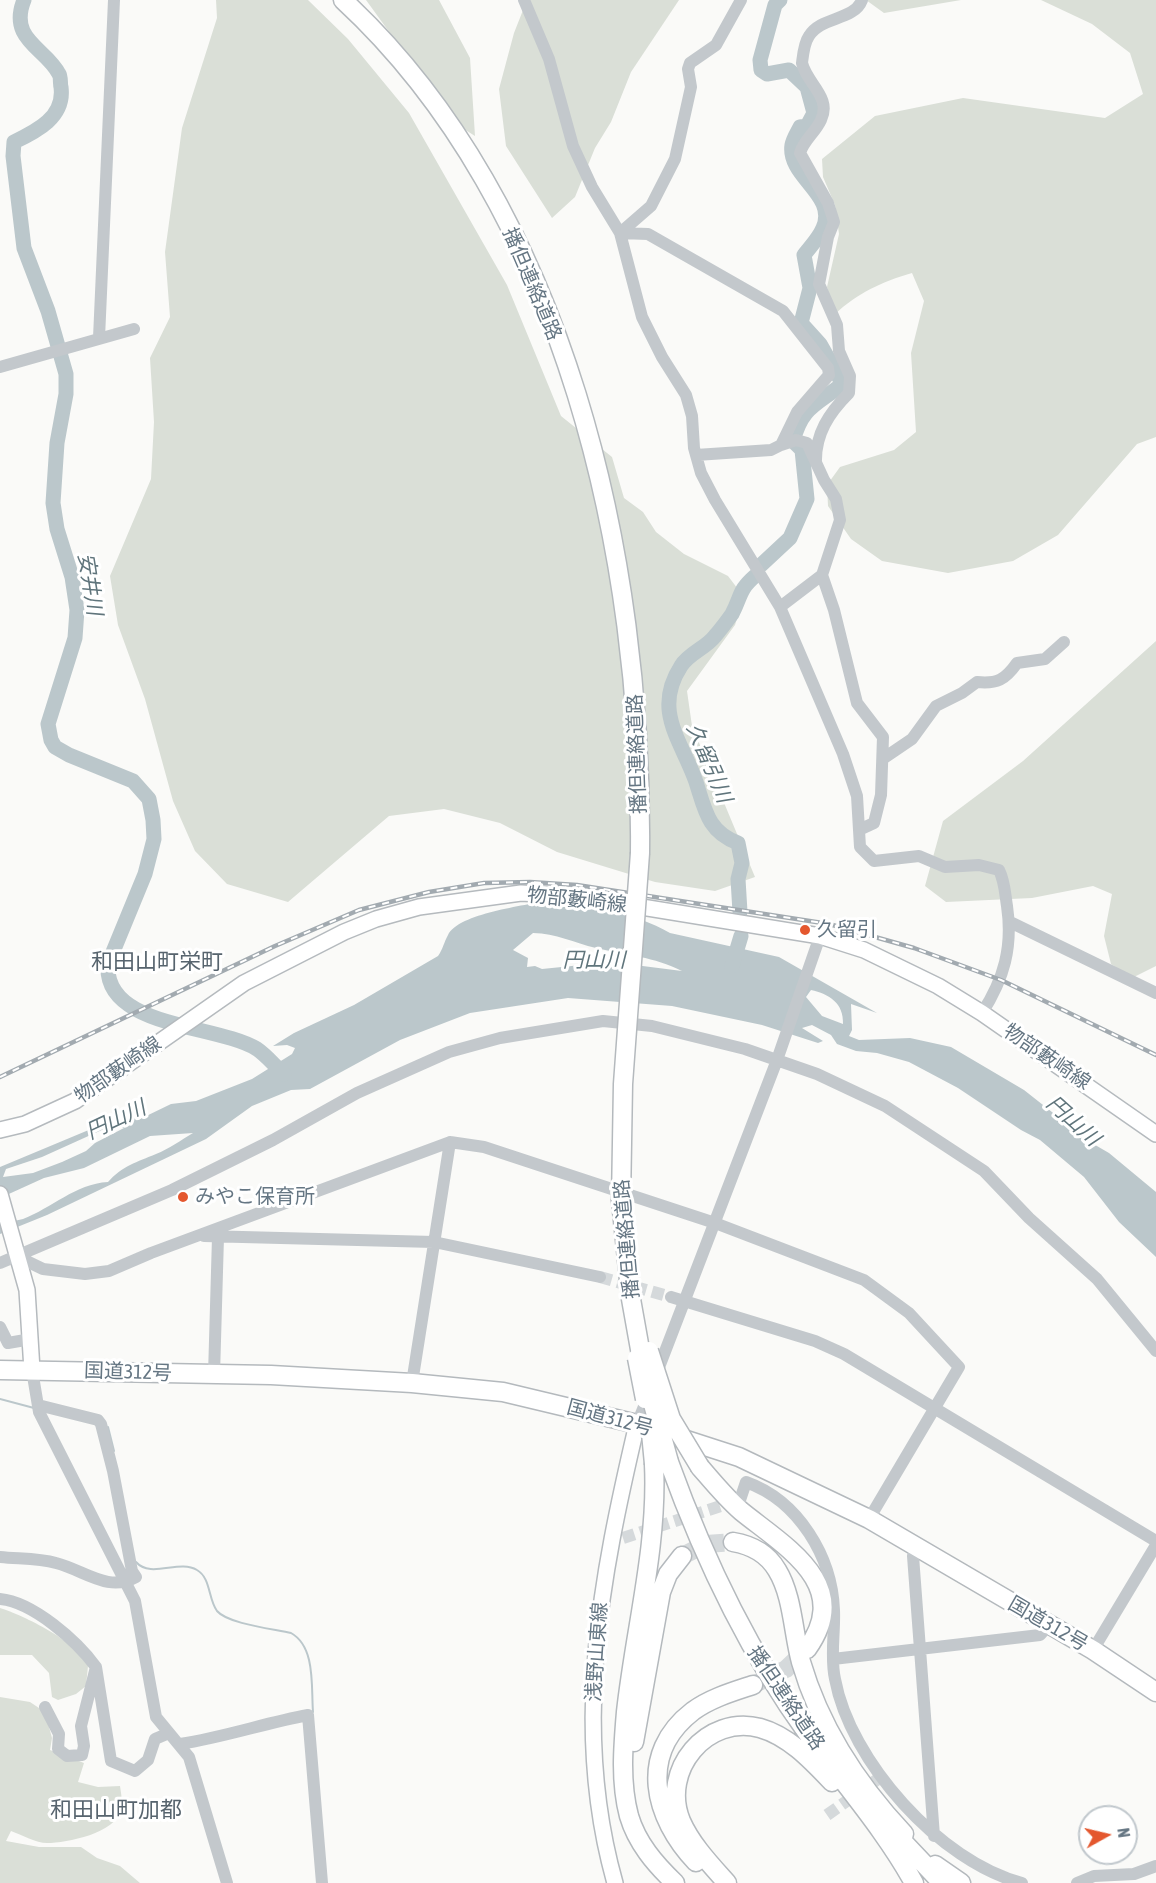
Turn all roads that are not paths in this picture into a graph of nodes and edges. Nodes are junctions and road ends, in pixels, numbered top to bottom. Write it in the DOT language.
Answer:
graph roads {
  1 [pos="114,0"];
  2 [pos="343,0"];
  3 [pos="524,0"];
  4 [pos="741,0"];
  5 [pos="862,0"];
  6 [pos="620,233"];
  7 [pos="134,329"];
  8 [pos="99,338"];
  9 [pos="0,367"];
  10 [pos="788,443"];
  11 [pos="696,455"];
  12 [pos="816,463"];
  13 [pos="822,575"];
  14 [pos="780,607"];
  15 [pos="1064,642"];
  16 [pos="884,758"];
  17 [pos="861,830"];
  18 [pos="1010,922"];
  19 [pos="820,936"];
  20 [pos="1156,993"];
  21 [pos="982,1013"];
  22 [pos="779,1056"];
  23 [pos="0,1130"];
  24 [pos="1156,1134"];
  25 [pos="450,1142"];
  26 [pos="0,1194"];
  27 [pos="716,1223"];
  28 [pos="200,1236"];
  29 [pos="218,1237"];
  30 [pos="434,1242"];
  31 [pos="17,1254"];
  32 [pos="0,1263"];
  33 [pos="600,1277"];
  34 [pos="671,1297"];
  35 [pos="685,1301"];
  36 [pos="0,1327"];
  37 [pos="31,1339"];
  38 [pos="1156,1351"];
  39 [pos="642,1354"];
  40 [pos="0,1370"];
  41 [pos="32,1370"];
  42 [pos="214,1375"];
  43 [pos="412,1383"];
  44 [pos="38,1406"];
  45 [pos="935,1409"];
  46 [pos="638,1424"];
  47 [pos="662,1463"];
  48 [pos="740,1500"];
  49 [pos="869,1519"];
  50 [pos="733,1542"];
  51 [pos="1156,1543"];
  52 [pos="917,1547"];
  53 [pos="0,1557"];
  54 [pos="682,1557"];
  55 [pos="125,1583"];
  56 [pos="0,1599"];
  57 [pos="1049,1625"];
  58 [pos="921,1648"];
  59 [pos="807,1649"];
  60 [pos="1093,1650"];
  61 [pos="833,1659"];
  62 [pos="96,1667"];
  63 [pos="753,1685"];
  64 [pos="1156,1692"];
  65 [pos="45,1707"];
  66 [pos="169,1733"];
  67 [pos="180,1744"];
  68 [pos="850,1784"];
  69 [pos="633,1827"];
  70 [pos="883,1827"];
  71 [pos="934,1836"];
  72 [pos="1156,1866"];
  73 [pos="912,1870"];
  74 [pos="322,1881"];
  75 [pos="227,1883"];
  76 [pos="615,1883"];
  77 [pos="675,1883"];
  78 [pos="719,1883"];
  79 [pos="727,1883"];
  80 [pos="942,1883"];
  81 [pos="961,1883"];
  82 [pos="1022,1883"];
  83 [pos="1077,1883"];
  1 -- 8 [label="street"];
  2 -- 39 [label="highway, 播但連絡道路, bridge"];
  3 -- 6 [label="street"];
  4 -- 6 [label="street"];
  5 -- 12 [label="street"];
  6 -- 10 [label="street"];
  6 -- 11 [label="street"];
  7 -- 8 [label="street"];
  8 -- 9 [label="street"];
  10 -- 11 [label="street"];
  10 -- 12 [label="street"];
  11 -- 14 [label="street"];
  12 -- 13 [label="street"];
  13 -- 14 [label="street"];
  13 -- 16 [label="street"];
  14 -- 17 [label="street"];
  15 -- 16 [label="street"];
  16 -- 17 [label="street"];
  17 -- 18 [label="street"];
  18 -- 20 [label="street"];
  18 -- 21 [label="street"];
  19 -- 21 [label="main road, 物部藪崎線"];
  19 -- 22 [label="street"];
  19 -- 23 [label="main road, 物部藪崎線"];
  21 -- 24 [label="main road, 物部藪崎線"];
  22 -- 27 [label="street"];
  22 -- 31 [label="street"];
  22 -- 38 [label="street"];
  25 -- 27 [label="street"];
  25 -- 28 [label="street"];
  25 -- 30 [label="street"];
  26 -- 31 [label="main road"];
  27 -- 35 [label="street"];
  27 -- 45 [label="street"];
  28 -- 29 [label="street"];
  28 -- 31 [label="street"];
  29 -- 30 [label="street"];
  29 -- 42 [label="street"];
  30 -- 33 [label="street"];
  30 -- 43 [label="street"];
  31 -- 32 [label="street"];
  31 -- 37 [label="main road"];
  34 -- 35 [label="street"];
  35 -- 45 [label="street"];
  35 -- 46 [label="street"];
  36 -- 37 [label="street"];
  37 -- 41 [label="main road"];
  39 -- 47 [label="highway, 播但連絡道路, bridge"];
  39 -- 59 [label="highway, bridge"];
  40 -- 41 [label="highway, 国道312号"];
  41 -- 42 [label="highway, 国道312号"];
  41 -- 44 [label="street"];
  42 -- 43 [label="highway, 国道312号"];
  43 -- 46 [label="highway, 国道312号"];
  44 -- 55 [label="street"];
  44 -- 55 [label="street"];
  45 -- 49 [label="street"];
  45 -- 51 [label="street"];
  46 -- 49 [label="highway, 国道312号"];
  46 -- 76 [label="main road, 浅野山東線"];
  47 -- 68 [label="highway, 播但連絡道路"];
  47 -- 69 [label="highway"];
  48 -- 61 [label="street"];
  49 -- 52 [label="highway, 国道312号"];
  50 -- 68 [label="highway"];
  51 -- 60 [label="street"];
  52 -- 57 [label="highway, 国道312号"];
  52 -- 58 [label="street"];
  53 -- 55 [label="street"];
  54 -- 69 [label="highway"];
  55 -- 66 [label="street"];
  56 -- 62 [label="street"];
  57 -- 58 [label="street"];
  57 -- 60 [label="highway, 国道312号"];
  58 -- 61 [label="street"];
  58 -- 71 [label="street"];
  60 -- 64 [label="highway, 国道312号"];
  61 -- 71 [label="street"];
  62 -- 65 [label="street"];
  62 -- 66 [label="street"];
  63 -- 78 [label="highway"];
  66 -- 67 [label="street"];
  67 -- 74 [label="street"];
  67 -- 75 [label="street"];
  68 -- 70 [label="highway"];
  68 -- 73 [label="highway"];
  68 -- 73 [label="highway"];
  68 -- 79 [label="highway"];
  69 -- 77 [label="highway"];
  70 -- 73 [label="highway"];
  70 -- 73 [label="highway"];
  71 -- 82 [label="street"];
  72 -- 83 [label="street"];
  73 -- 80 [label="highway"];
  73 -- 81 [label="highway"];
}
